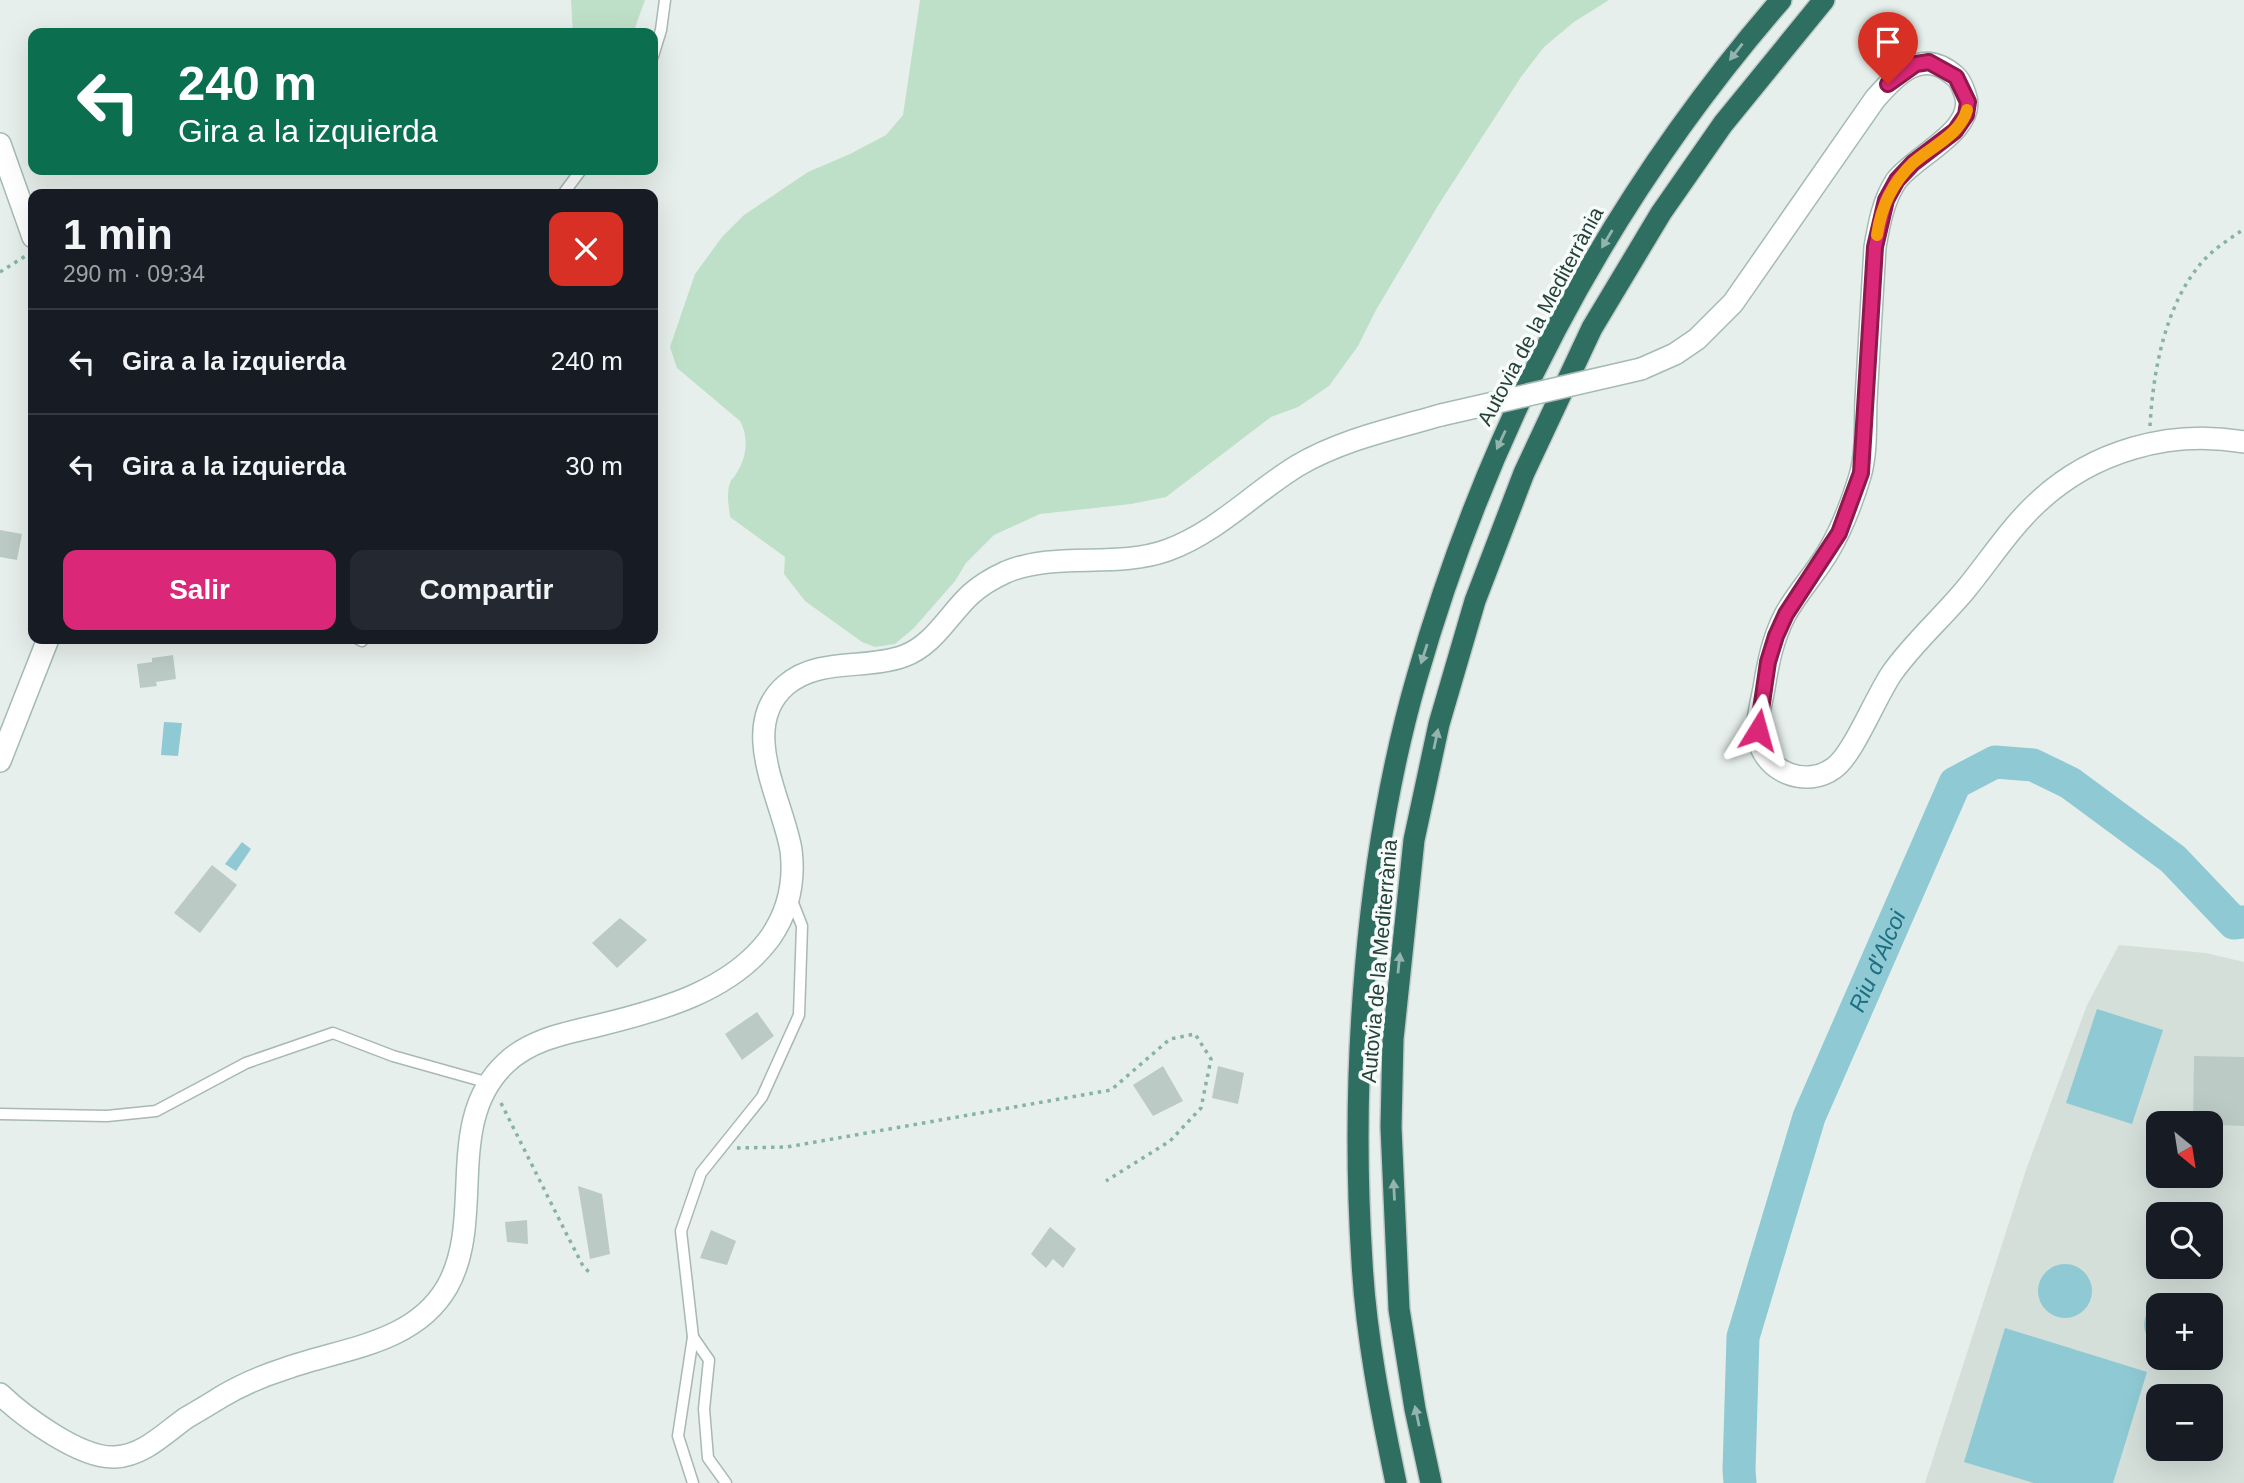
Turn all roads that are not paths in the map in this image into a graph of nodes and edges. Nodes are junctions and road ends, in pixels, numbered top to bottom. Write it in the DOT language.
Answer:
graph roads {
  1 [pos="665,0"];
  2 [pos="1781,0"];
  3 [pos="1824,0"];
  4 [pos="658,40"];
  5 [pos="0,144"];
  6 [pos="28,223"];
  7 [pos="2244,442"];
  8 [pos="46,644"];
  9 [pos="0,761"];
  10 [pos="790,894"];
  11 [pos="489,1083"];
  12 [pos="0,1114"];
  13 [pos="693,1337"];
  14 [pos="0,1394"];
  15 [pos="693,1483"];
  16 [pos="726,1483"];
  17 [pos="1396,1483"];
  18 [pos="1431,1483"];
  1 -- 4 [label="lane"];
  2 -- 17 [label="highway, Autovia de la Mediterrània, one-way"];
  18 -- 3 [label="highway, Autovia de la Mediterrània, one-way"];
  5 -- 6 [label="street"];
  7 -- 10 [label="street, bridge"];
  8 -- 9 [label="street"];
  10 -- 11 [label="street"];
  10 -- 13 [label="lane"];
  11 -- 12 [label="lane"];
  11 -- 14 [label="street"];
  13 -- 15 [label="lane"];
  13 -- 16 [label="lane"];
}
